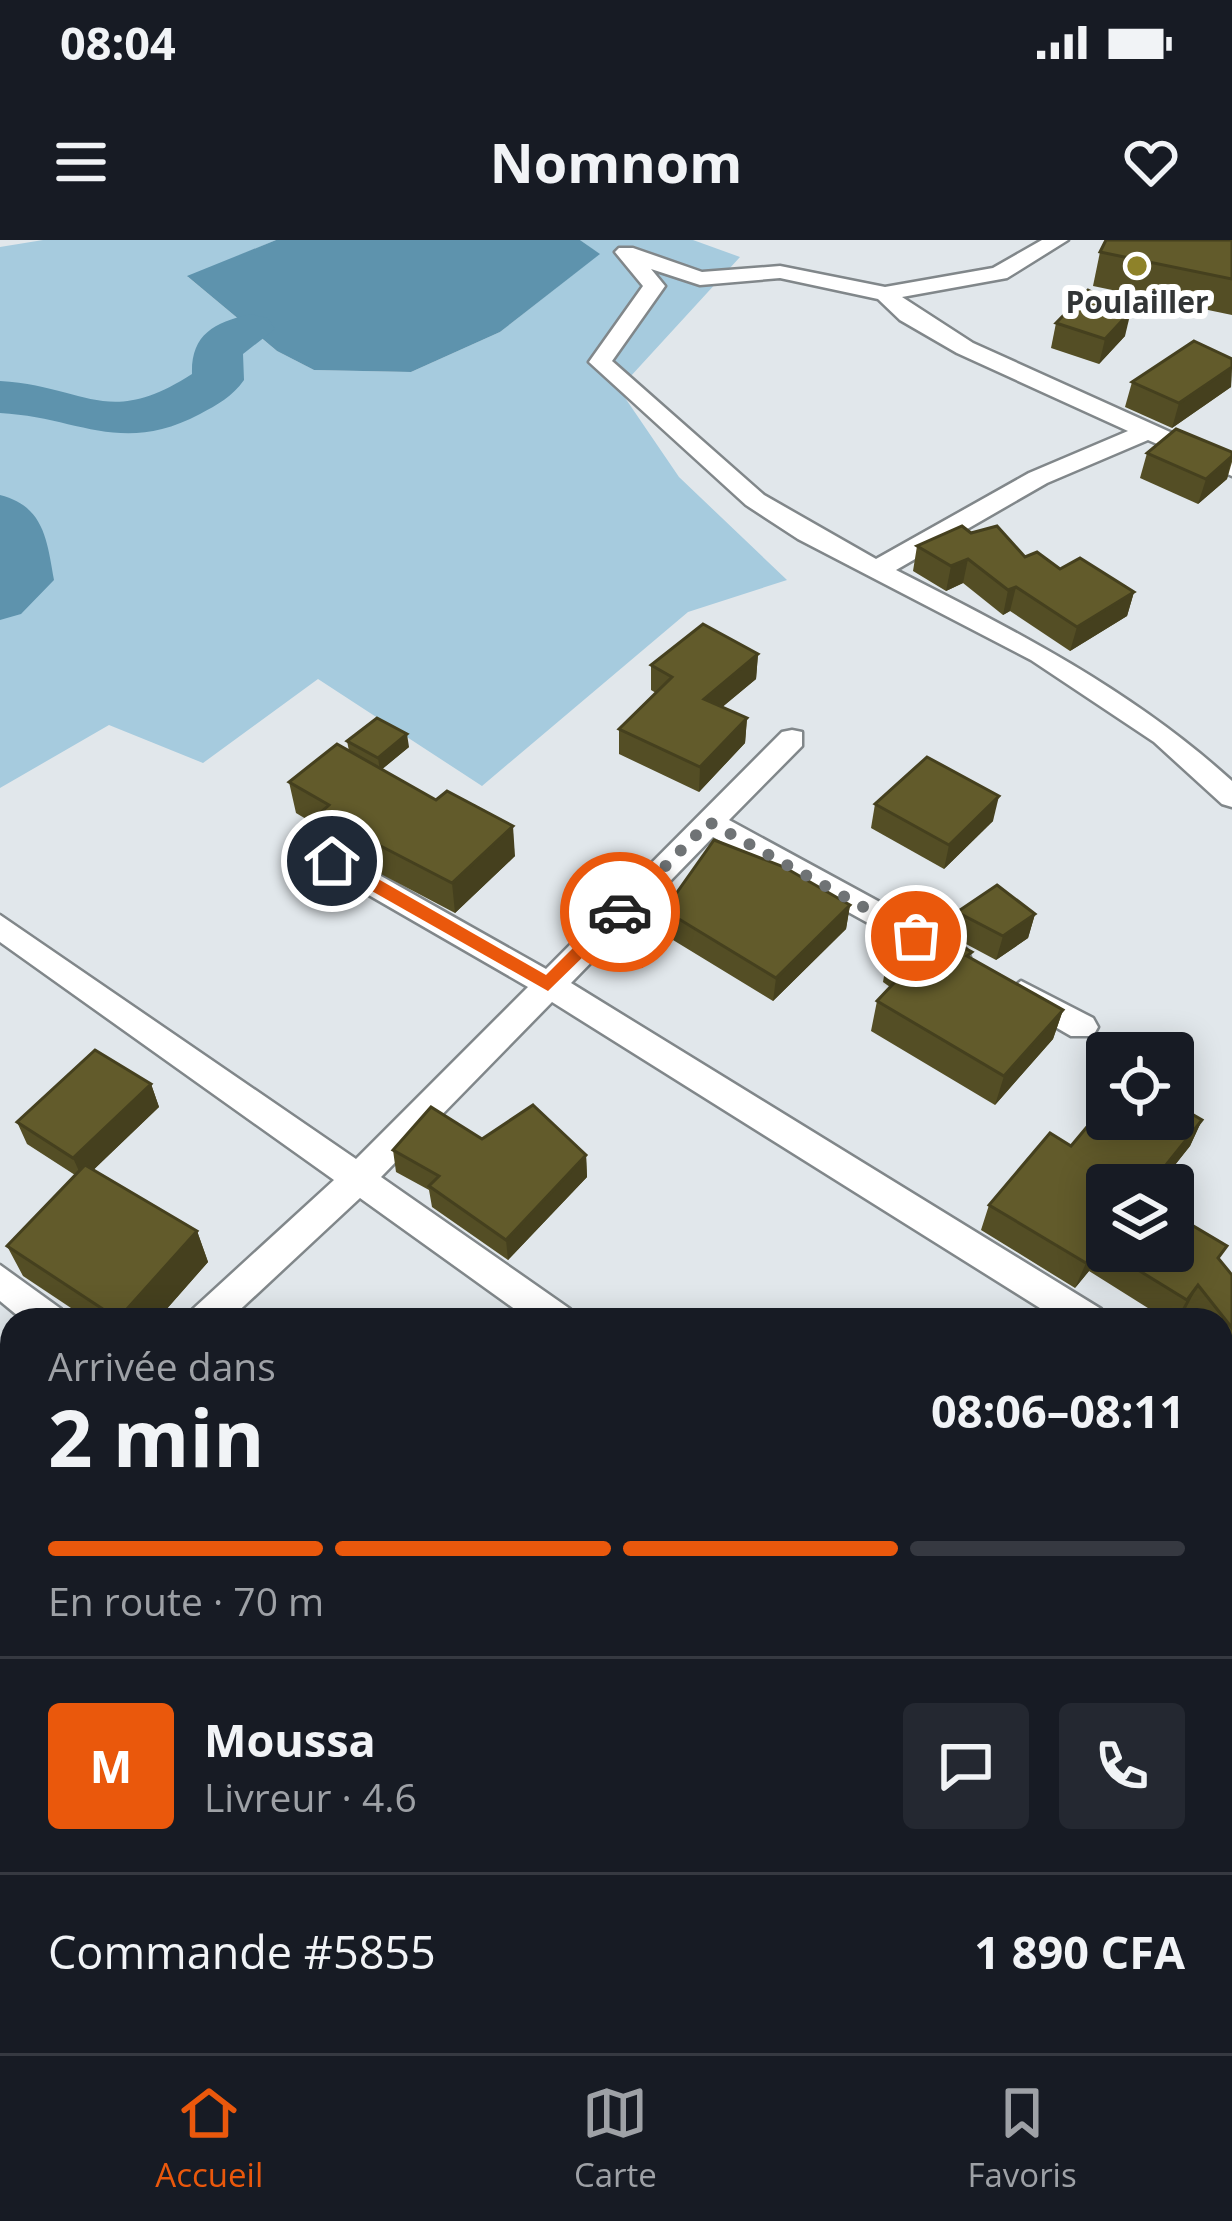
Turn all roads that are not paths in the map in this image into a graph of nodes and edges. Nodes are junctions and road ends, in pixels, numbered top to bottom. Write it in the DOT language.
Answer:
graph roads {
  1 [pos="1058,240"];
  2 [pos="884,294"];
  3 [pos="1150,430"];
  4 [pos="1232,469"];
  5 [pos="880,568"];
  6 [pos="792,739"];
  7 [pos="1232,797"];
  8 [pos="709,822"];
  9 [pos="332,861"];
  10 [pos="0,926"];
  11 [pos="548,984"];
  12 [pos="1082,1027"];
  13 [pos="360,1178"];
  14 [pos="0,1280"];
  15 [pos="34,1308"];
  16 [pos="219,1308"];
  17 [pos="541,1308"];
  18 [pos="1070,1308"];
  1 -- 2 [label="street"];
  2 -- 3 [label="street"];
  2 -- 5 [label="street"];
  3 -- 4 [label="street"];
  3 -- 5 [label="street"];
  5 -- 7 [label="street"];
  6 -- 8 [label="street"];
  8 -- 11 [label="street"];
  8 -- 12 [label="street"];
  9 -- 11 [label="street"];
  10 -- 13 [label="street"];
  11 -- 13 [label="street"];
  11 -- 18 [label="street"];
  13 -- 16 [label="street"];
  13 -- 17 [label="street"];
  14 -- 15 [label="street"];
}
